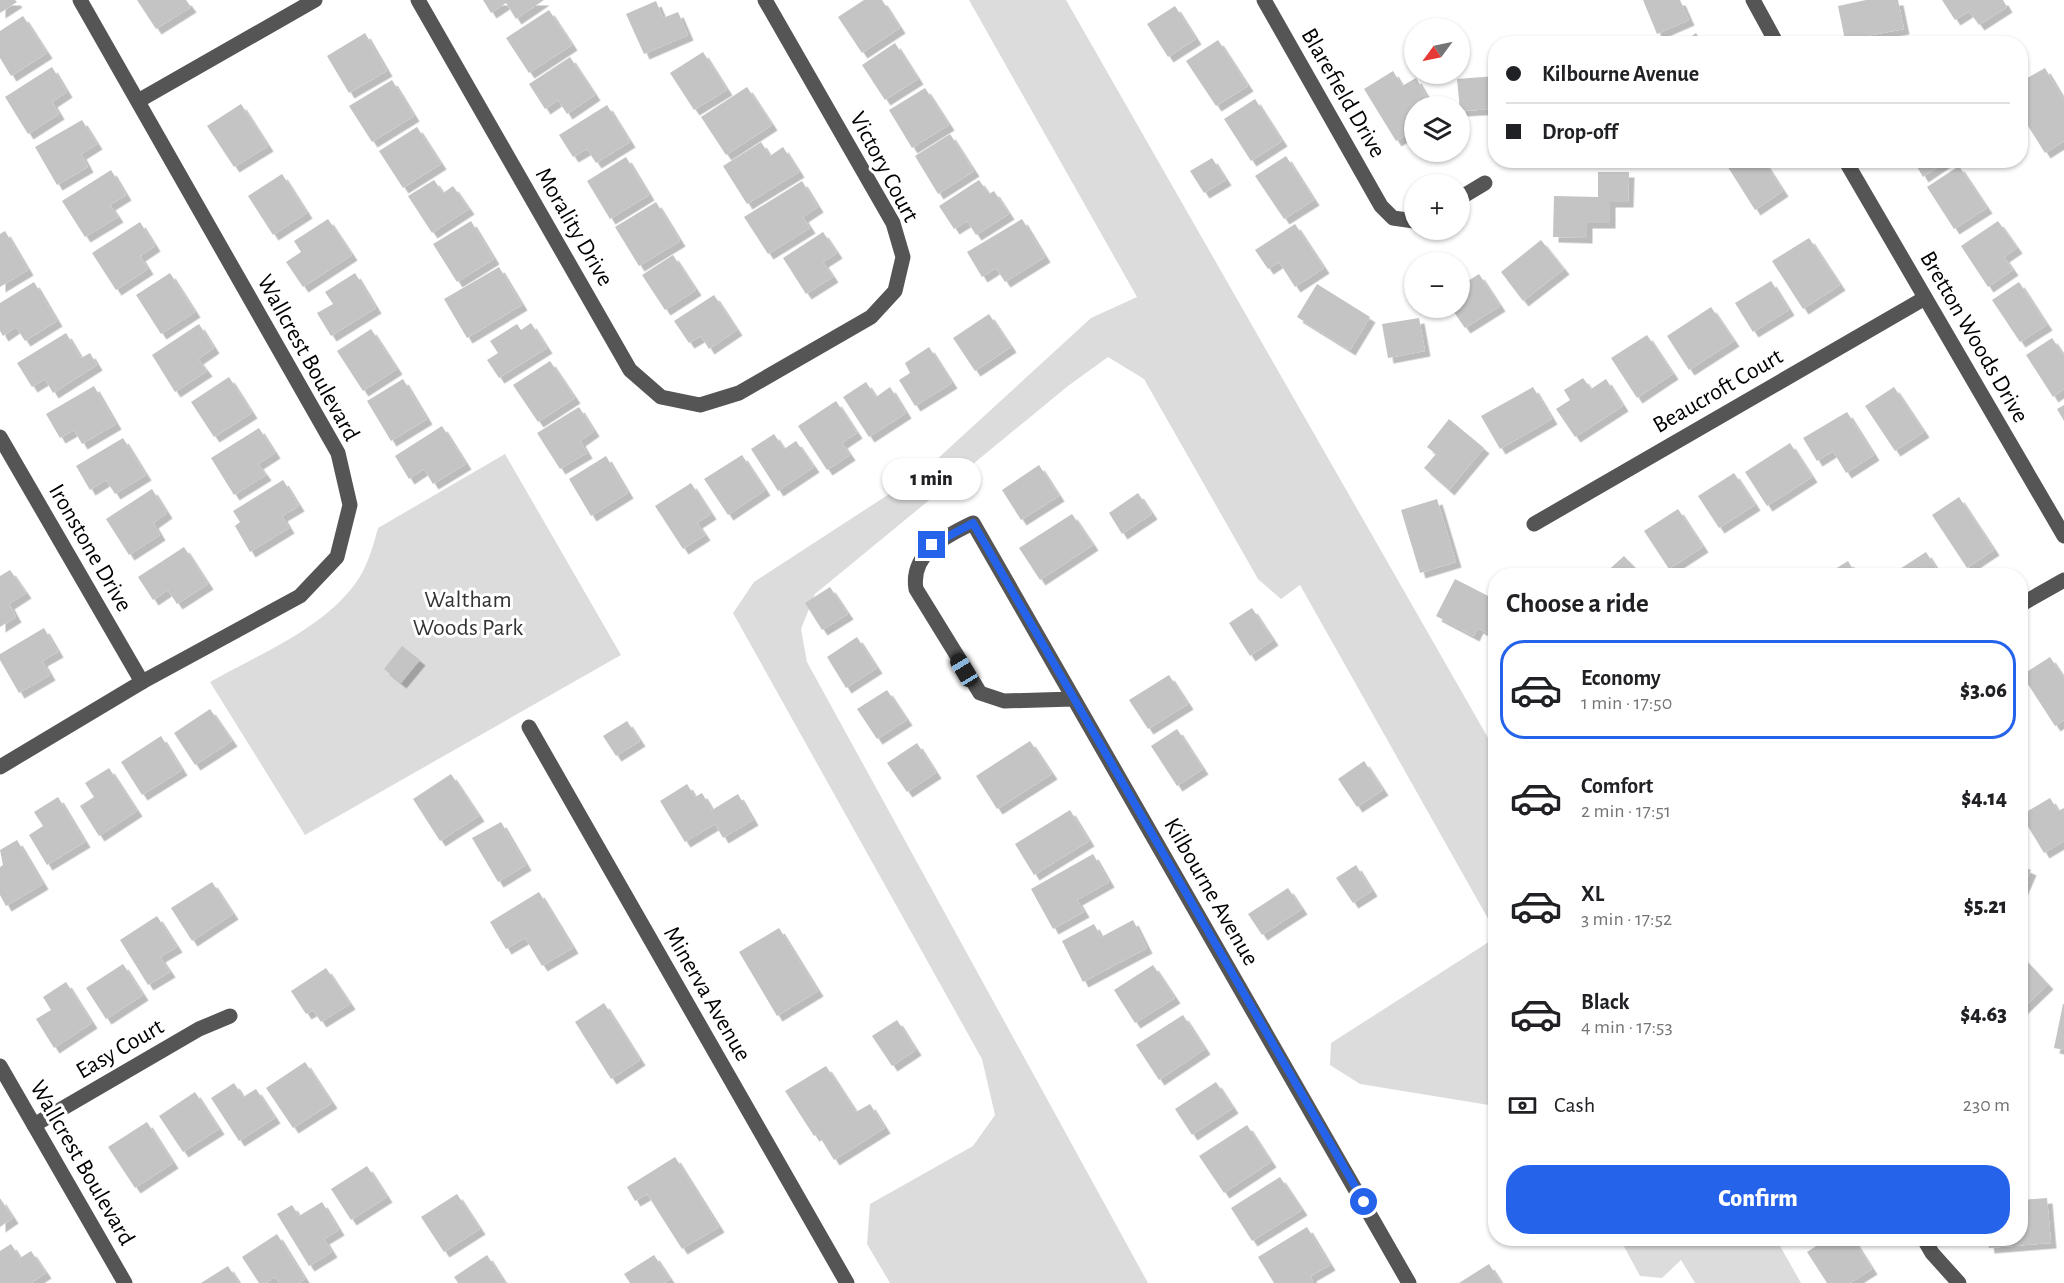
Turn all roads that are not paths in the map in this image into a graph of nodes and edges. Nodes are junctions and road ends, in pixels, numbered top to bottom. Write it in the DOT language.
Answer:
graph roads {
  1 [pos="80,0"];
  2 [pos="315,0"];
  3 [pos="418,0"];
  4 [pos="765,0"];
  5 [pos="1264,0"];
  6 [pos="1753,0"];
  7 [pos="1773,36"];
  8 [pos="138,101"];
  9 [pos="1850,168"];
  10 [pos="1485,183"];
  11 [pos="1470,192"];
  12 [pos="1404,220"];
  13 [pos="1925,298"];
  14 [pos="739,393"];
  15 [pos="0,437"];
  16 [pos="1534,524"];
  17 [pos="2064,536"];
  18 [pos="2064,580"];
  19 [pos="2028,600"];
  20 [pos="142,682"];
  21 [pos="1073,699"];
  22 [pos="528,727"];
  23 [pos="0,767"];
  24 [pos="230,1016"];
  25 [pos="0,1066"];
  26 [pos="34,1125"];
  27 [pos="1928,1246"];
  28 [pos="125,1283"];
  29 [pos="847,1283"];
  30 [pos="1409,1283"];
  31 [pos="1959,1283"];
  1 -- 8 [label="street, Wallcrest Boulevard"];
  2 -- 8 [label="street"];
  3 -- 14 [label="street, Morality Drive"];
  4 -- 14 [label="street, Victory Court"];
  5 -- 12 [label="street, Blarefield Drive"];
  6 -- 7 [label="street"];
  8 -- 20 [label="street, Wallcrest Boulevard"];
  9 -- 13 [label="street, Bretton Woods Drive"];
  10 -- 11 [label="street"];
  13 -- 16 [label="street, Beaucroft Court"];
  13 -- 17 [label="street, Bretton Woods Drive"];
  15 -- 20 [label="street, Ironstone Drive"];
  18 -- 19 [label="street"];
  20 -- 23 [label="street, Wallcrest Boulevard"];
  21 -- 21 [label="street, Kilbourne Avenue"];
  21 -- 30 [label="street, Kilbourne Avenue"];
  22 -- 29 [label="street, Minerva Avenue"];
  24 -- 26 [label="street, Easy Court"];
  25 -- 26 [label="street, Wallcrest Boulevard"];
  26 -- 28 [label="street, Wallcrest Boulevard"];
  27 -- 31 [label="street"];
}
